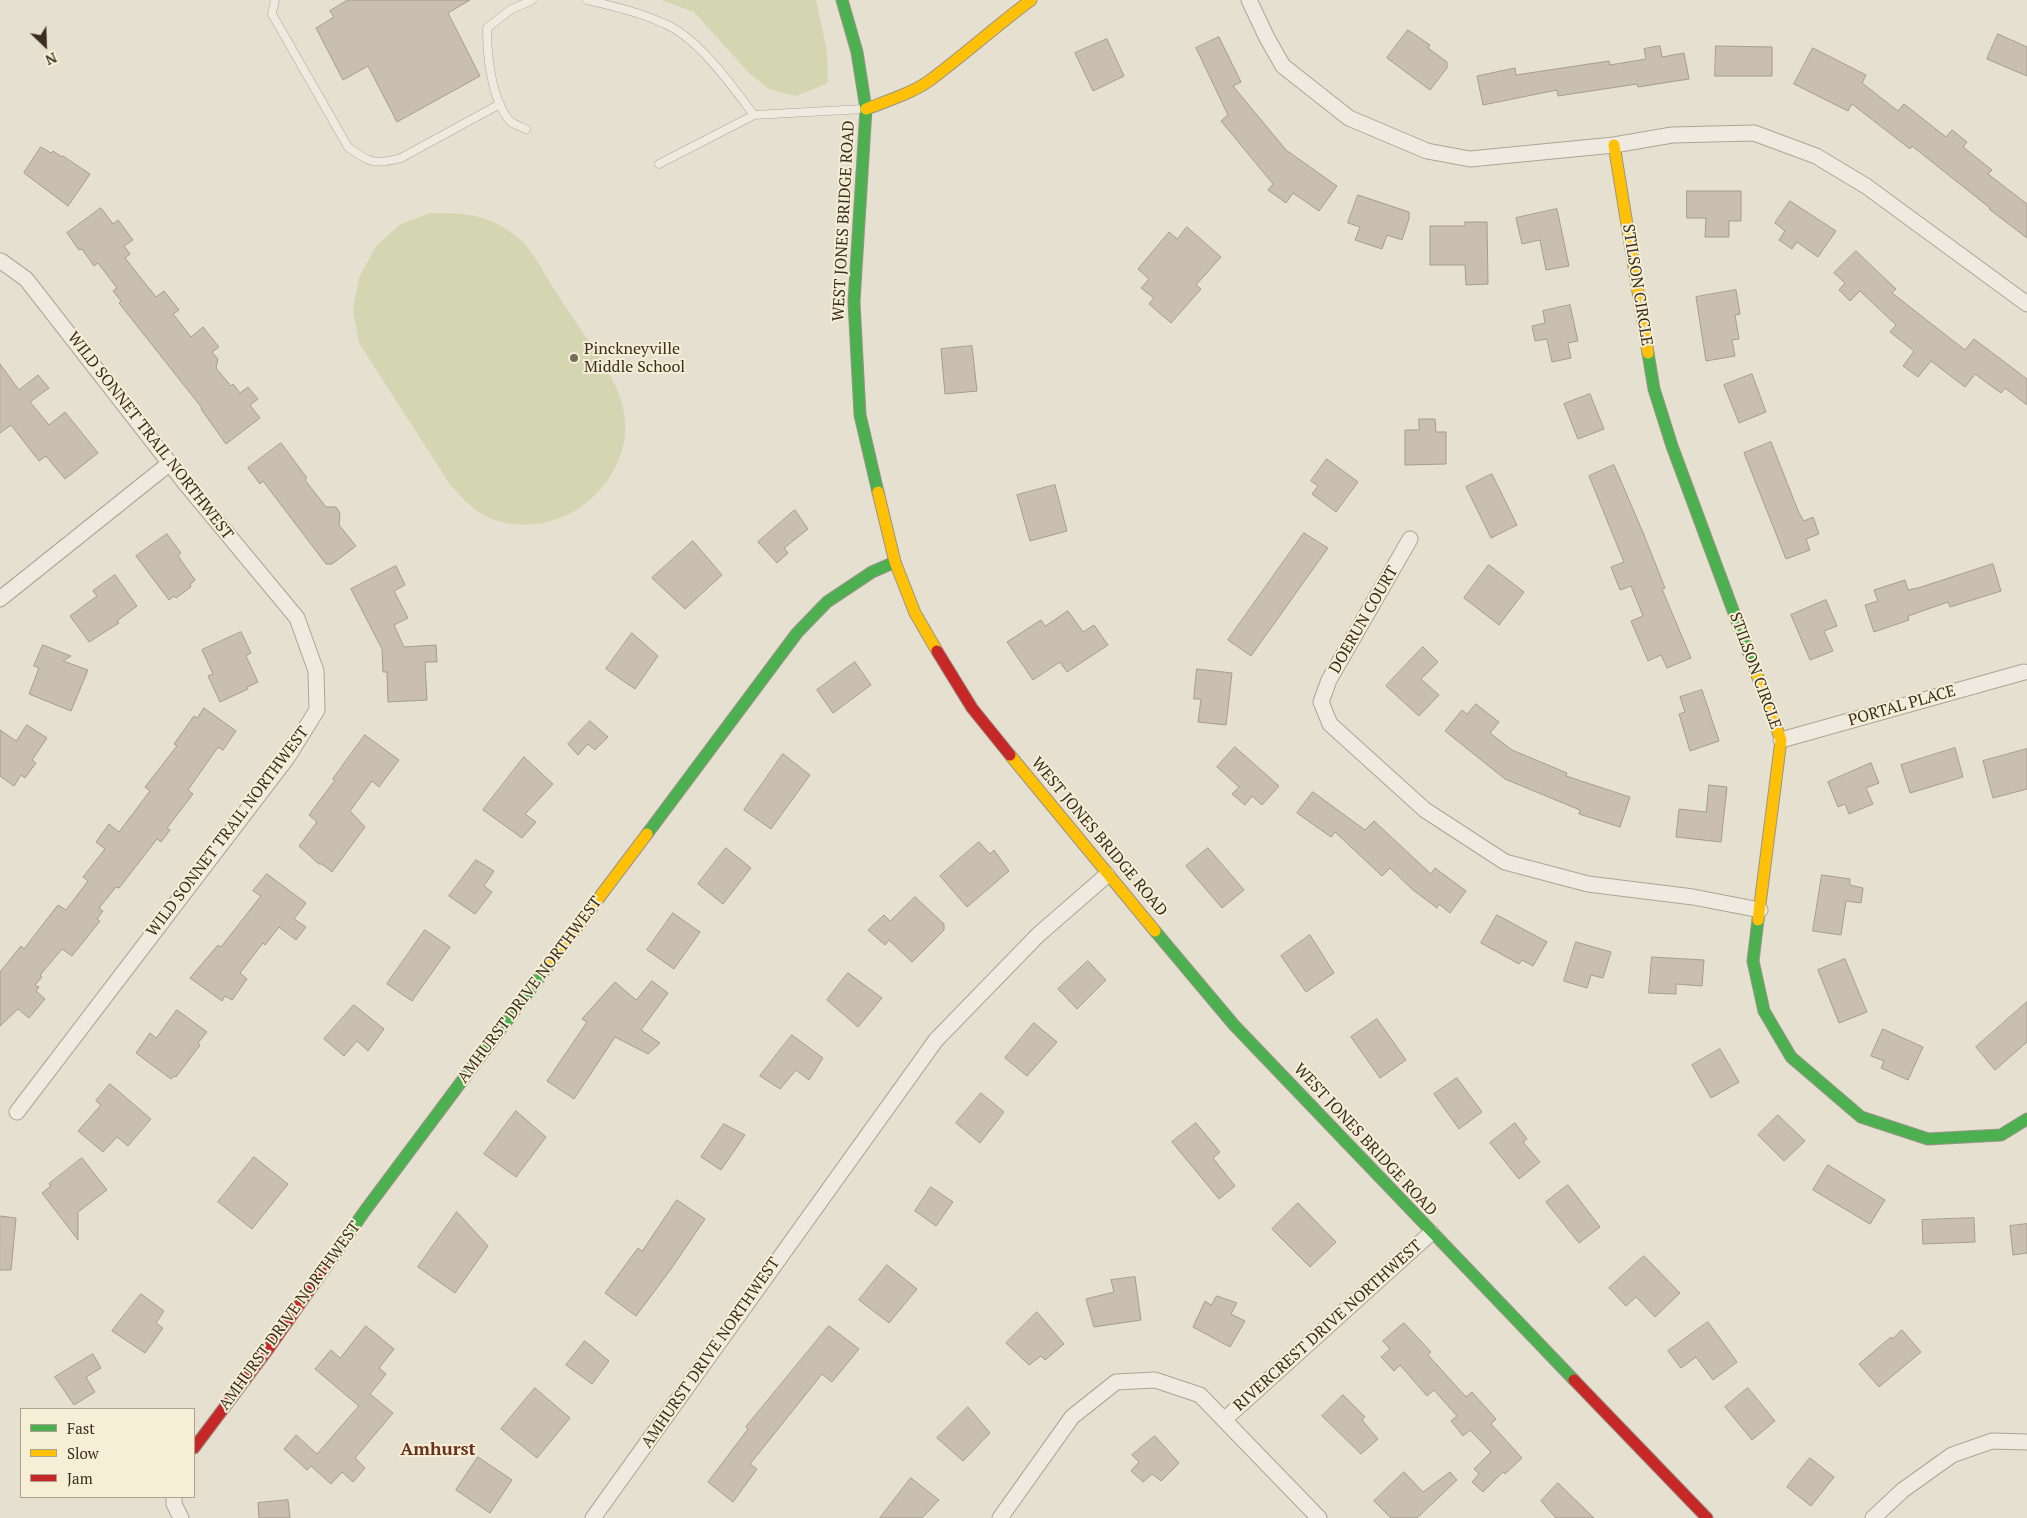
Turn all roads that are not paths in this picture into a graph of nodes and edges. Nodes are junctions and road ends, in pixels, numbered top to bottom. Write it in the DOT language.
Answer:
graph roads {
  1 [pos="275,0"];
  2 [pos="532,0"];
  3 [pos="586,0"];
  4 [pos="842,0"];
  5 [pos="1031,0"];
  6 [pos="1249,0"];
  7 [pos="500,104"];
  8 [pos="866,109"];
  9 [pos="754,115"];
  10 [pos="526,129"];
  11 [pos="1614,145"];
  12 [pos="659,164"];
  13 [pos="1,261"];
  14 [pos="2027,304"];
  15 [pos="170,463"];
  16 [pos="1410,539"];
  17 [pos="895,562"];
  18 [pos="0,599"];
  19 [pos="2024,672"];
  20 [pos="1781,740"];
  21 [pos="1107,875"];
  22 [pos="1760,910"];
  23 [pos="17,1112"];
  24 [pos="2027,1120"];
  25 [pos="1431,1233"];
  26 [pos="1225,1419"];
  27 [pos="2027,1442"];
  28 [pos="195,1447"];
  29 [pos="174,1498"];
  30 [pos="181,1518"];
  31 [pos="593,1518"];
  32 [pos="1000,1518"];
  33 [pos="1319,1518"];
  34 [pos="1707,1518"];
  35 [pos="1873,1518"];
  1 -- 7 [label="lane"];
  2 -- 7 [label="lane"];
  3 -- 9 [label="lane"];
  4 -- 8 [label="street, WEST JONES BRIDGE ROAD"];
  5 -- 8 [label="street"];
  6 -- 11 [label="street"];
  7 -- 10 [label="lane"];
  8 -- 9 [label="lane"];
  8 -- 17 [label="street, WEST JONES BRIDGE ROAD"];
  9 -- 12 [label="lane"];
  11 -- 14 [label="street"];
  11 -- 20 [label="street, STILSON CIRCLE"];
  13 -- 15 [label="street, WILD SONNET TRAIL NORTHWEST"];
  15 -- 18 [label="street"];
  15 -- 23 [label="street, WILD SONNET TRAIL NORTHWEST"];
  16 -- 22 [label="street, DOERUN COURT"];
  17 -- 21 [label="street, WEST JONES BRIDGE ROAD"];
  17 -- 28 [label="street, AMHURST DRIVE NORTHWEST"];
  19 -- 20 [label="street, PORTAL PLACE"];
  20 -- 22 [label="street, STILSON CIRCLE"];
  21 -- 25 [label="street, WEST JONES BRIDGE ROAD"];
  21 -- 31 [label="street, AMHURST DRIVE NORTHWEST"];
  22 -- 24 [label="street, STILSON CIRCLE"];
  25 -- 26 [label="street, RIVERCREST DRIVE NORTHWEST"];
  25 -- 34 [label="street, WEST JONES BRIDGE ROAD"];
  26 -- 32 [label="street"];
  26 -- 33 [label="street"];
  27 -- 35 [label="street"];
  29 -- 30 [label="street"];
}
